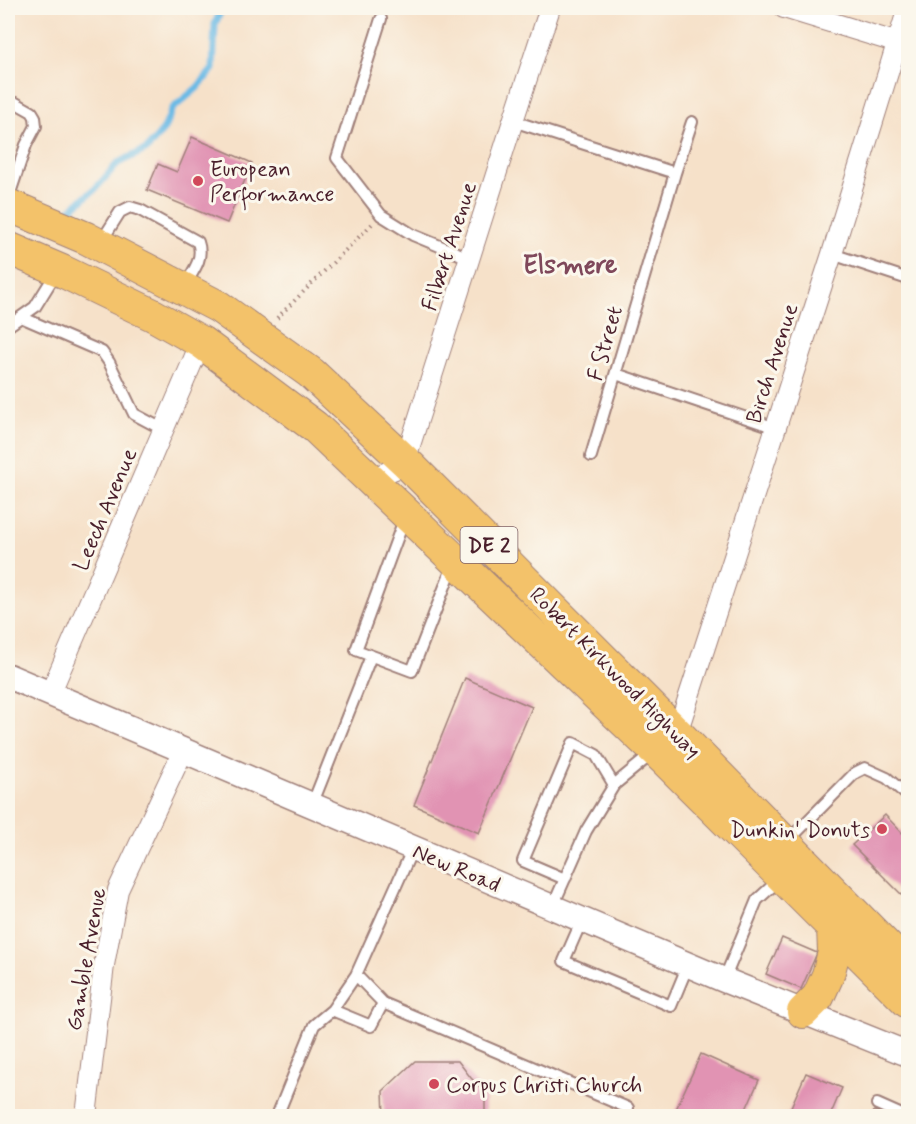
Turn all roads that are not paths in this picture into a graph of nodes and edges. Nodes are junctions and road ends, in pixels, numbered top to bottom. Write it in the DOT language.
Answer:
graph roads {
  1 [pos="550,8"];
  2 [pos="784,8"];
  3 [pos="908,8"];
  4 [pos="381,19"];
  5 [pos="903,45"];
  6 [pos="8,102"];
  7 [pos="513,121"];
  8 [pos="692,122"];
  9 [pos="675,173"];
  10 [pos="8,199"];
  11 [pos="8,205"];
  12 [pos="99,245"];
  13 [pos="8,248"];
  14 [pos="832,255"];
  15 [pos="469,258"];
  16 [pos="57,270"];
  17 [pos="909,279"];
  18 [pos="184,288"];
  19 [pos="21,317"];
  20 [pos="8,326"];
  21 [pos="201,342"];
  22 [pos="616,374"];
  23 [pos="776,428"];
  24 [pos="164,430"];
  25 [pos="591,456"];
  26 [pos="405,461"];
  27 [pos="370,479"];
  28 [pos="406,514"];
  29 [pos="455,560"];
  30 [pos="371,656"];
  31 [pos="8,676"];
  32 [pos="50,694"];
  33 [pos="666,742"];
  34 [pos="183,751"];
  35 [pos="614,785"];
  36 [pos="909,796"];
  37 [pos="312,806"];
  38 [pos="786,843"];
  39 [pos="413,848"];
  40 [pos="783,877"];
  41 [pos="565,879"];
  42 [pos="552,908"];
  43 [pos="582,920"];
  44 [pos="833,927"];
  45 [pos="693,967"];
  46 [pos="909,968"];
  47 [pos="356,975"];
  48 [pos="724,980"];
  49 [pos="909,1002"];
  50 [pos="384,1003"];
  51 [pos="333,1010"];
  52 [pos="803,1012"];
  53 [pos="909,1054"];
  54 [pos="877,1104"];
  55 [pos="628,1108"];
  56 [pos="86,1116"];
  57 [pos="277,1116"];
  58 [pos="904,1116"];
  1 -- 7 [label="street, Filbert Avenue"];
  2 -- 5 [label="street"];
  3 -- 5 [label="street, Birch Avenue"];
  4 -- 15 [label="lane"];
  5 -- 14 [label="street, Birch Avenue"];
  6 -- 10 [label="lane"];
  7 -- 9 [label="lane"];
  7 -- 15 [label="street, Filbert Avenue"];
  8 -- 9 [label="lane, F Street"];
  9 -- 22 [label="lane, F Street"];
  11 -- 12 [label="main road, Robert Kirkwood Highway / DE 2"];
  12 -- 18 [label="main road, Robert Kirkwood Highway / DE 2"];
  12 -- 18 [label="lane"];
  13 -- 16 [label="main road, Robert Kirkwood Highway / DE 2"];
  14 -- 17 [label="lane"];
  14 -- 23 [label="street, Birch Avenue"];
  15 -- 26 [label="street, Filbert Avenue"];
  16 -- 19 [label="lane"];
  16 -- 21 [label="main road, Robert Kirkwood Highway / DE 2"];
  18 -- 26 [label="main road, Robert Kirkwood Highway / DE 2"];
  19 -- 20 [label="lane"];
  19 -- 24 [label="lane"];
  21 -- 24 [label="street, Leech Avenue"];
  21 -- 27 [label="main road, Robert Kirkwood Highway / DE 2"];
  22 -- 23 [label="lane"];
  22 -- 25 [label="lane, F Street"];
  23 -- 33 [label="street, Birch Avenue"];
  24 -- 32 [label="street, Leech Avenue"];
  26 -- 27 [label="street"];
  26 -- 33 [label="main road, Robert Kirkwood Highway / DE 2"];
  27 -- 28 [label="main road, Robert Kirkwood Highway / DE 2"];
  28 -- 29 [label="main road, Robert Kirkwood Highway / DE 2"];
  28 -- 30 [label="lane"];
  29 -- 30 [label="lane"];
  29 -- 33 [label="main road, Robert Kirkwood Highway / DE 2"];
  30 -- 37 [label="lane"];
  31 -- 32 [label="street, New Road"];
  32 -- 34 [label="street, New Road"];
  33 -- 35 [label="lane"];
  33 -- 38 [label="main road, Robert Kirkwood Highway / DE 2"];
  33 -- 40 [label="main road, Robert Kirkwood Highway / DE 2"];
  34 -- 37 [label="street, New Road"];
  34 -- 56 [label="street, Gamble Avenue"];
  35 -- 41 [label="lane"];
  35 -- 41 [label="lane"];
  36 -- 38 [label="lane"];
  37 -- 39 [label="street, New Road"];
  38 -- 46 [label="main road, Robert Kirkwood Highway / DE 2"];
  39 -- 42 [label="street, New Road"];
  39 -- 47 [label="lane"];
  40 -- 44 [label="main road, Robert Kirkwood Highway / DE 2"];
  40 -- 48 [label="lane"];
  41 -- 42 [label="lane"];
  42 -- 43 [label="street, New Road"];
  43 -- 45 [label="street, New Road"];
  43 -- 45 [label="lane"];
  44 -- 49 [label="main road, Robert Kirkwood Highway / DE 2"];
  44 -- 52 [label="main road"];
  45 -- 48 [label="street, New Road"];
  47 -- 50 [label="lane"];
  47 -- 51 [label="lane"];
  48 -- 52 [label="street, New Road"];
  50 -- 51 [label="lane"];
  50 -- 55 [label="lane"];
  51 -- 57 [label="lane"];
  52 -- 53 [label="street, New Road"];
  54 -- 58 [label="lane"];
}
